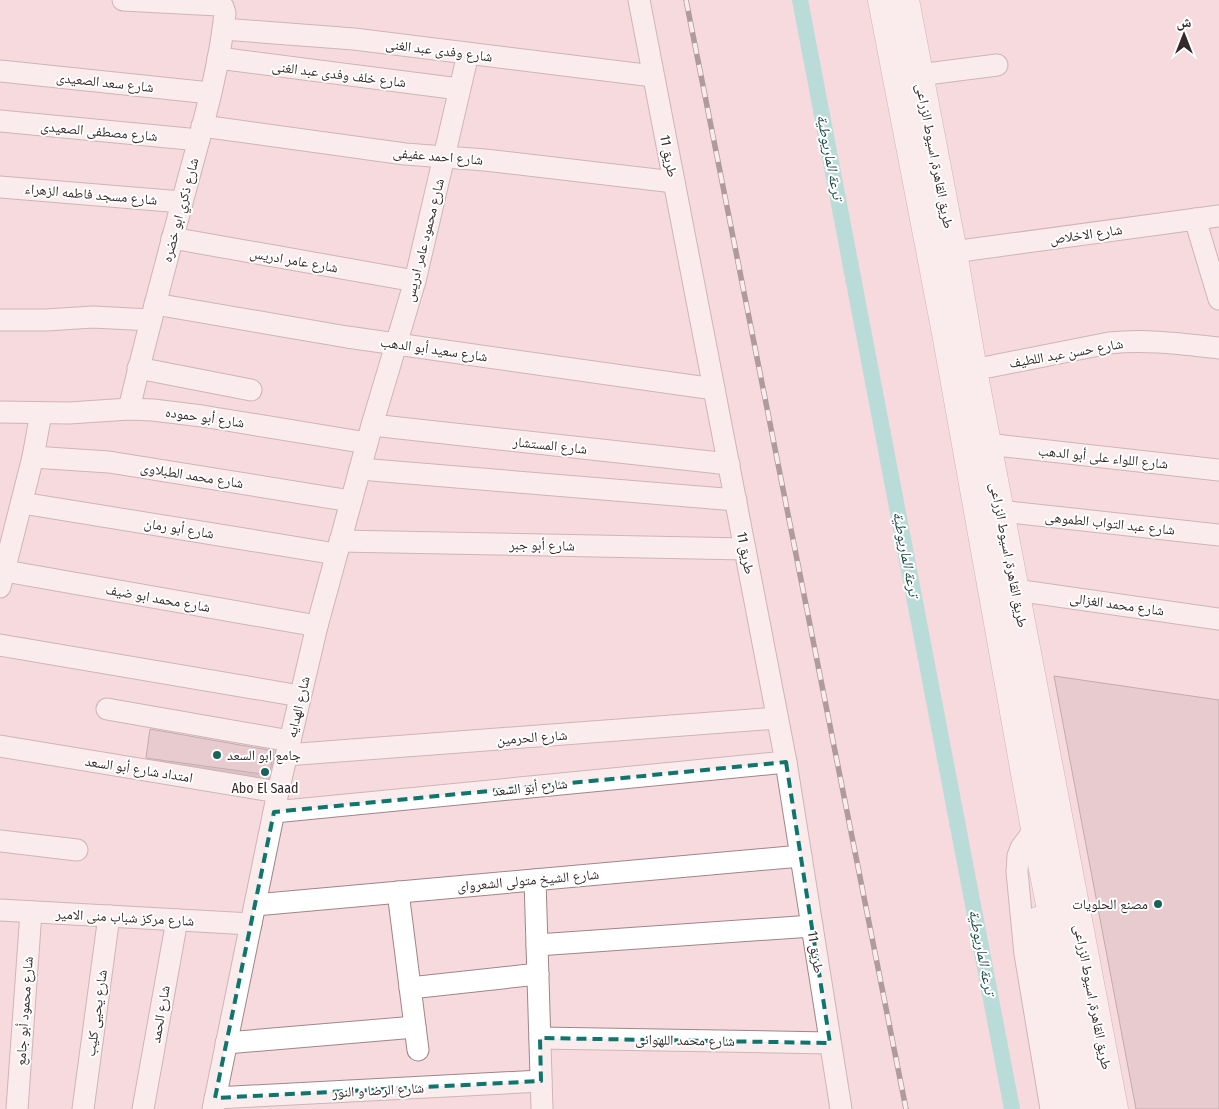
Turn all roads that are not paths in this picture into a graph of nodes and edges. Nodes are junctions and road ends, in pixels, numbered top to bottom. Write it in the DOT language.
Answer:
graph roads {
  1 [pos="124,0"];
  2 [pos="638,0"];
  3 [pos="882,0"];
  4 [pos="905,0"];
  5 [pos="224,19"];
  6 [pos="468,54"];
  7 [pos="218,58"];
  8 [pos="997,66"];
  9 [pos="0,71"];
  10 [pos="653,76"];
  11 [pos="919,76"];
  12 [pos="459,89"];
  13 [pos="210,93"];
  14 [pos="0,121"];
  15 [pos="200,133"];
  16 [pos="444,157"];
  17 [pos="674,182"];
  18 [pos="0,187"];
  19 [pos="182,202"];
  20 [pos="1219,216"];
  21 [pos="1195,219"];
  22 [pos="172,238"];
  23 [pos="953,252"];
  24 [pos="415,281"];
  25 [pos="1219,299"];
  26 [pos="153,312"];
  27 [pos="0,320"];
  28 [pos="397,344"];
  29 [pos="1219,348"];
  30 [pos="138,368"];
  31 [pos="973,370"];
  32 [pos="714,389"];
  33 [pos="252,390"];
  34 [pos="129,409"];
  35 [pos="0,412"];
  36 [pos="41,413"];
  37 [pos="369,434"];
  38 [pos="987,444"];
  39 [pos="33,457"];
  40 [pos="729,464"];
  41 [pos="360,469"];
  42 [pos="1219,470"];
  43 [pos="736,500"];
  44 [pos="351,501"];
  45 [pos="22,503"];
  46 [pos="1000,511"];
  47 [pos="1219,535"];
  48 [pos="338,548"];
  49 [pos="745,549"];
  50 [pos="2,576"];
  51 [pos="1015,590"];
  52 [pos="1219,619"];
  53 [pos="317,626"];
  54 [pos="0,645"];
  55 [pos="300,696"];
  56 [pos="107,709"];
  57 [pos="777,718"];
  58 [pos="0,746"];
  59 [pos="288,748"];
  60 [pos="786,762"];
  61 [pos="278,792"];
  62 [pos="274,812"];
  63 [pos="1035,829"];
  64 [pos="0,841"];
  65 [pos="77,850"];
  66 [pos="801,856"];
  67 [pos="535,880"];
  68 [pos="1046,884"];
  69 [pos="398,892"];
  70 [pos="0,910"];
  71 [pos="31,912"];
  72 [pos="253,915"];
  73 [pos="109,916"];
  74 [pos="177,920"];
  75 [pos="812,926"];
  76 [pos="537,945"];
  77 [pos="538,974"];
  78 [pos="410,988"];
  79 [pos="415,1027"];
  80 [pos="540,1038"];
  81 [pos="226,1043"];
  82 [pos="830,1043"];
  83 [pos="418,1050"];
  84 [pos="541,1081"];
  85 [pos="9,1087"];
  86 [pos="214,1104"];
  87 [pos="17,1109"];
  88 [pos="83,1109"];
  89 [pos="143,1109"];
  90 [pos="542,1109"];
  91 [pos="841,1109"];
  92 [pos="1050,1109"];
  93 [pos="1068,1109"];
  94 [pos="1091,1109"];
  95 [pos="1114,1109"];
  1 -- 5 [label="street, شارع وفدى عبد الغنى"];
  2 -- 10 [label="street, طريق 11"];
  3 -- 63 [label="highway, طريق القاهرة, اسيوط الزراعى"];
  4 -- 11 [label="highway, طريق القاهرة, اسيوط الزراعى"];
  5 -- 6 [label="street, شارع وفدى عبد الغنى"];
  5 -- 7 [label="street, شارع ذكري ابو خضره"];
  6 -- 10 [label="street, شارع وفدى عبد الغنى"];
  6 -- 12 [label="street, شارع محمود عامر ادريس"];
  7 -- 12 [label="street, شارع خلف وفدى عبد الغنى"];
  7 -- 13 [label="street, شارع ذكري ابو خضره"];
  8 -- 11 [label="street"];
  9 -- 13 [label="street, شارع سعد الصعيدى"];
  10 -- 17 [label="street, طريق 11"];
  11 -- 23 [label="highway, طريق القاهرة, اسيوط الزراعى"];
  12 -- 16 [label="street, شارع محمود عامر ادريس"];
  13 -- 15 [label="street, شارع ذكري ابو خضره"];
  14 -- 15 [label="street, شارع مصطفى الصعيدى"];
  15 -- 16 [label="street, شارع احمد عفيفى"];
  15 -- 19 [label="street, شارع ذكري ابو خضره"];
  16 -- 17 [label="street, شارع احمد عفيفى"];
  16 -- 24 [label="street, شارع محمود عامر ادريس"];
  17 -- 32 [label="street, طريق 11"];
  18 -- 19 [label="street, شارع مسجد فاطمه الزهراء"];
  19 -- 22 [label="street, شارع ذكري ابو خضره"];
  20 -- 21 [label="street, شارع الاخلاص"];
  21 -- 23 [label="street, شارع الاخلاص"];
  21 -- 25 [label="street"];
  22 -- 24 [label="street, شارع عامر ادريس"];
  22 -- 26 [label="street, شارع ذكري ابو خضره"];
  23 -- 31 [label="highway, طريق القاهرة, اسيوط الزراعى"];
  24 -- 28 [label="street, شارع محمود عامر ادريس"];
  26 -- 27 [label="street, شارع سعيد أبو الدهب"];
  26 -- 28 [label="street, شارع سعيد أبو الدهب"];
  26 -- 30 [label="street, شارع ذكري ابو خضره"];
  28 -- 32 [label="street, شارع سعيد أبو الدهب"];
  28 -- 37 [label="street, شارع محمود عامر ادريس"];
  29 -- 31 [label="street, شارع حسن عبد اللطيف"];
  30 -- 33 [label="street"];
  30 -- 34 [label="street, شارع ذكري ابو خضره"];
  31 -- 38 [label="highway, طريق القاهرة, اسيوط الزراعى"];
  32 -- 40 [label="street, طريق 11"];
  34 -- 36 [label="street, شارع أبو حموده"];
  34 -- 37 [label="street, شارع أبو حموده"];
  35 -- 36 [label="street, شارع أبو حموده"];
  36 -- 39 [label="street"];
  37 -- 40 [label="street, شارع المستشار"];
  37 -- 41 [label="street, شارع الهدايه"];
  38 -- 42 [label="street, شارع اللواء على أبو الدهب"];
  38 -- 46 [label="highway, طريق القاهرة, اسيوط الزراعى"];
  39 -- 44 [label="street, شارع محمد الطبلاوى"];
  39 -- 45 [label="street"];
  40 -- 43 [label="street, طريق 11"];
  41 -- 43 [label="street"];
  41 -- 44 [label="street, شارع الهدايه"];
  43 -- 49 [label="street, طريق 11"];
  44 -- 48 [label="street, شارع الهدايه"];
  45 -- 48 [label="street, شارع أبو رمان"];
  45 -- 50 [label="street"];
  46 -- 47 [label="street, شارع عبد التواب الطموهى"];
  46 -- 51 [label="highway, طريق القاهرة, اسيوط الزراعى"];
  48 -- 49 [label="street, شارع أبو جبر"];
  48 -- 53 [label="street, شارع الهدايه"];
  49 -- 57 [label="street, طريق 11"];
  50 -- 53 [label="street, شارع محمد ابو ضيف"];
  51 -- 52 [label="street, شارع محمد الغزالى"];
  51 -- 95 [label="highway, طريق القاهرة, اسيوط الزراعى"];
  53 -- 55 [label="street, شارع الهدايه"];
  54 -- 55 [label="street"];
  55 -- 59 [label="street, شارع الهدايه"];
  56 -- 59 [label="street, شارع الحرمين"];
  57 -- 59 [label="street, شارع الحرمين"];
  57 -- 60 [label="street, طريق 11"];
  58 -- 61 [label="street, امتداد شارع أبو السعد"];
  59 -- 61 [label="street, شارع الهدايه"];
  60 -- 62 [label="street, شارع أبو السعد"];
  60 -- 66 [label="street, طريق 11"];
  61 -- 62 [label="street, شارع الهدايه"];
  62 -- 72 [label="street, شارع الهدايه"];
  63 -- 68 [label="highway, طريق القاهرة, اسيوط الزراعى"];
  63 -- 92 [label="street"];
  64 -- 65 [label="street"];
  66 -- 67 [label="street, شارع الشيخ متولى الشعرواى"];
  66 -- 75 [label="street, طريق 11"];
  67 -- 69 [label="street, شارع الشيخ متولى الشعرواى"];
  67 -- 76 [label="street"];
  68 -- 93 [label="highway"];
  68 -- 94 [label="highway, طريق القاهرة, اسيوط الزراعى"];
  69 -- 72 [label="street, شارع الشيخ متولى الشعرواى"];
  69 -- 78 [label="street"];
  70 -- 71 [label="street, شارع مركز شباب منى الامير"];
  71 -- 73 [label="street, شارع مركز شباب منى الامير"];
  71 -- 85 [label="street, شارع محمود أبو جامع"];
  72 -- 74 [label="street, شارع مركز شباب منى الامير"];
  72 -- 81 [label="street, شارع الهدايه"];
  73 -- 74 [label="street, شارع مركز شباب منى الامير"];
  73 -- 88 [label="street, شارع يحيى كليب"];
  74 -- 89 [label="street, شارع الحمد"];
  75 -- 76 [label="street"];
  75 -- 82 [label="street, طريق 11"];
  76 -- 77 [label="street"];
  77 -- 78 [label="street"];
  77 -- 80 [label="street"];
  78 -- 79 [label="street"];
  79 -- 81 [label="street"];
  79 -- 83 [label="street"];
  80 -- 82 [label="street, شارع محمد اللهوانى"];
  80 -- 84 [label="street"];
  81 -- 86 [label="street, شارع الهدايه"];
  82 -- 91 [label="street, طريق 11"];
  84 -- 86 [label="street, شارع الرضا و النور"];
  84 -- 90 [label="street"];
  85 -- 87 [label="street, شارع محمود أبو جامع"];
}
